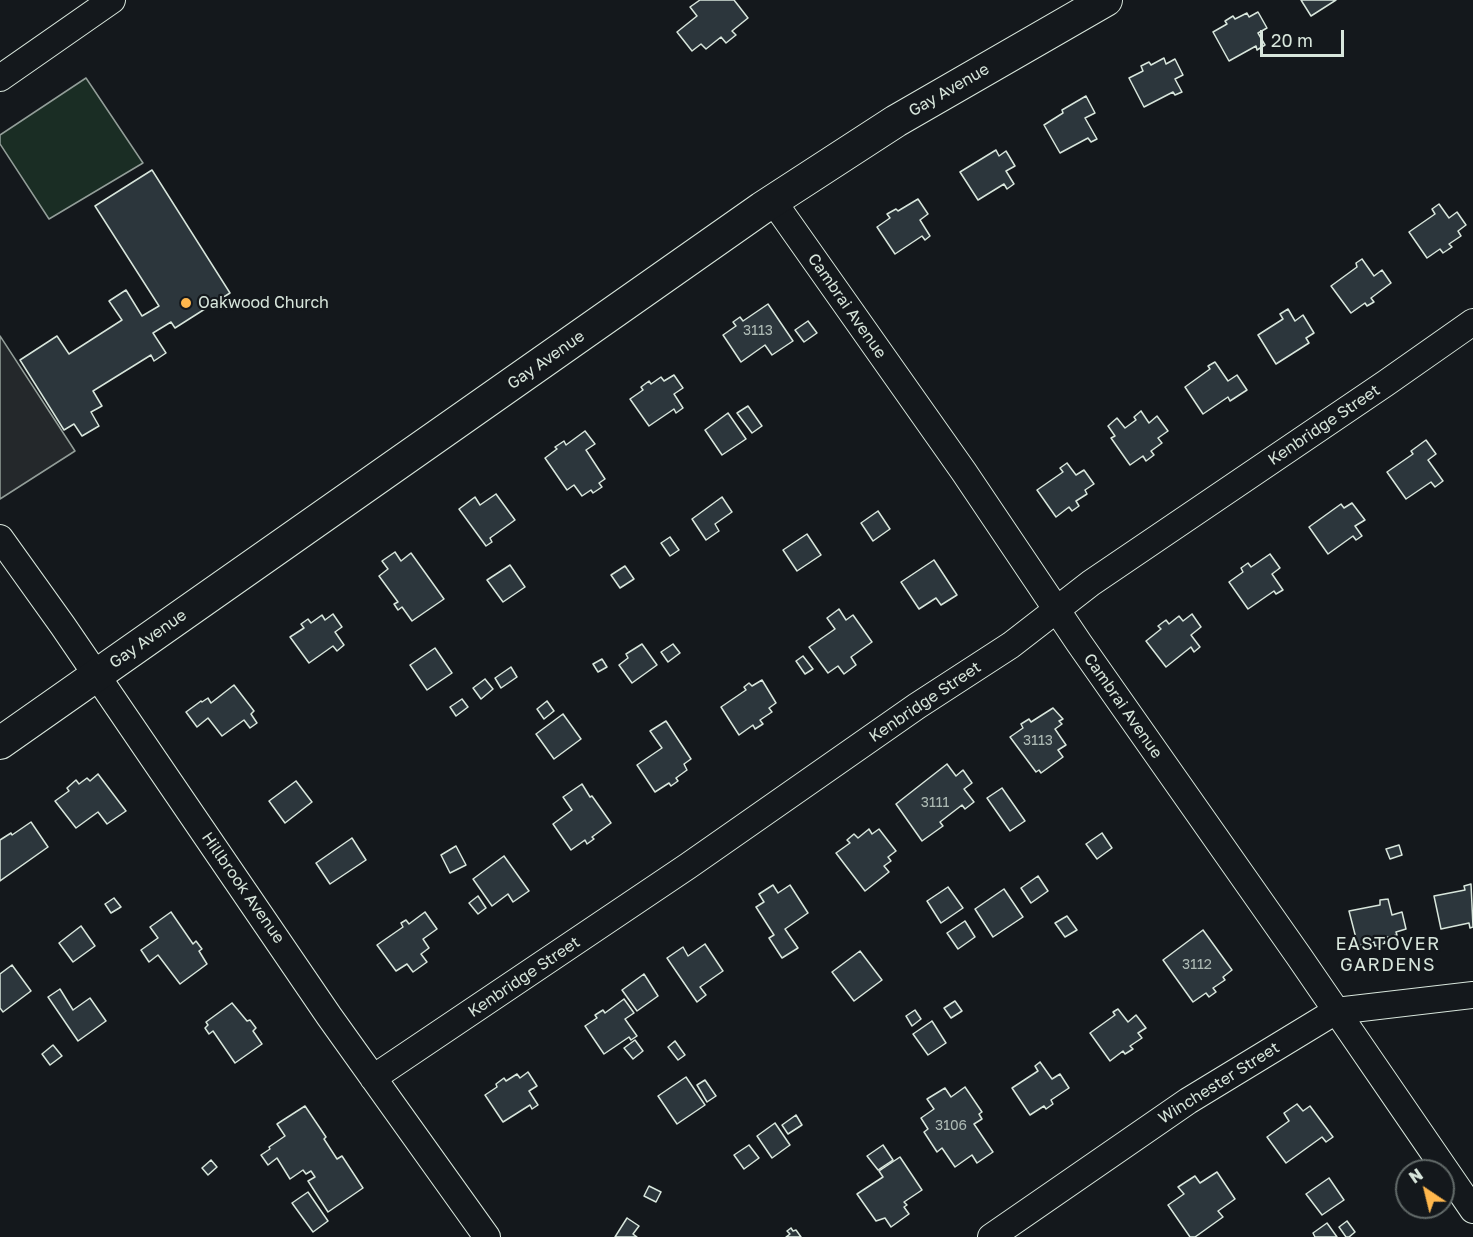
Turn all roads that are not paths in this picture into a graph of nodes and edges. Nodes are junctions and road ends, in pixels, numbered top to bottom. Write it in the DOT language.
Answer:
graph roads {
  1 [pos="112,0"];
  2 [pos="1106,0"];
  3 [pos="0,78"];
  4 [pos="773,201"];
  5 [pos="1473,322"];
  6 [pos="0,538"];
  7 [pos="1057,609"];
  8 [pos="95,676"];
  9 [pos="0,743"];
  10 [pos="1473,995"];
  11 [pos="1336,1011"];
  12 [pos="373,1078"];
  13 [pos="1473,1210"];
  14 [pos="488,1237"];
  15 [pos="991,1237"];
  1 -- 3 [label="street"];
  2 -- 4 [label="street, Gay Avenue"];
  4 -- 7 [label="street, Cambrai Avenue"];
  4 -- 8 [label="street, Gay Avenue"];
  5 -- 7 [label="street, Kenbridge Street"];
  6 -- 8 [label="street, Hillbrook Avenue"];
  7 -- 11 [label="street, Cambrai Avenue"];
  7 -- 12 [label="street, Kenbridge Street"];
  8 -- 9 [label="street, Gay Avenue"];
  8 -- 12 [label="street, Hillbrook Avenue"];
  10 -- 11 [label="street, Winchester Street"];
  11 -- 13 [label="street, Cambrai Avenue"];
  11 -- 15 [label="street, Winchester Street"];
  12 -- 14 [label="street, Hillbrook Avenue"];
}
